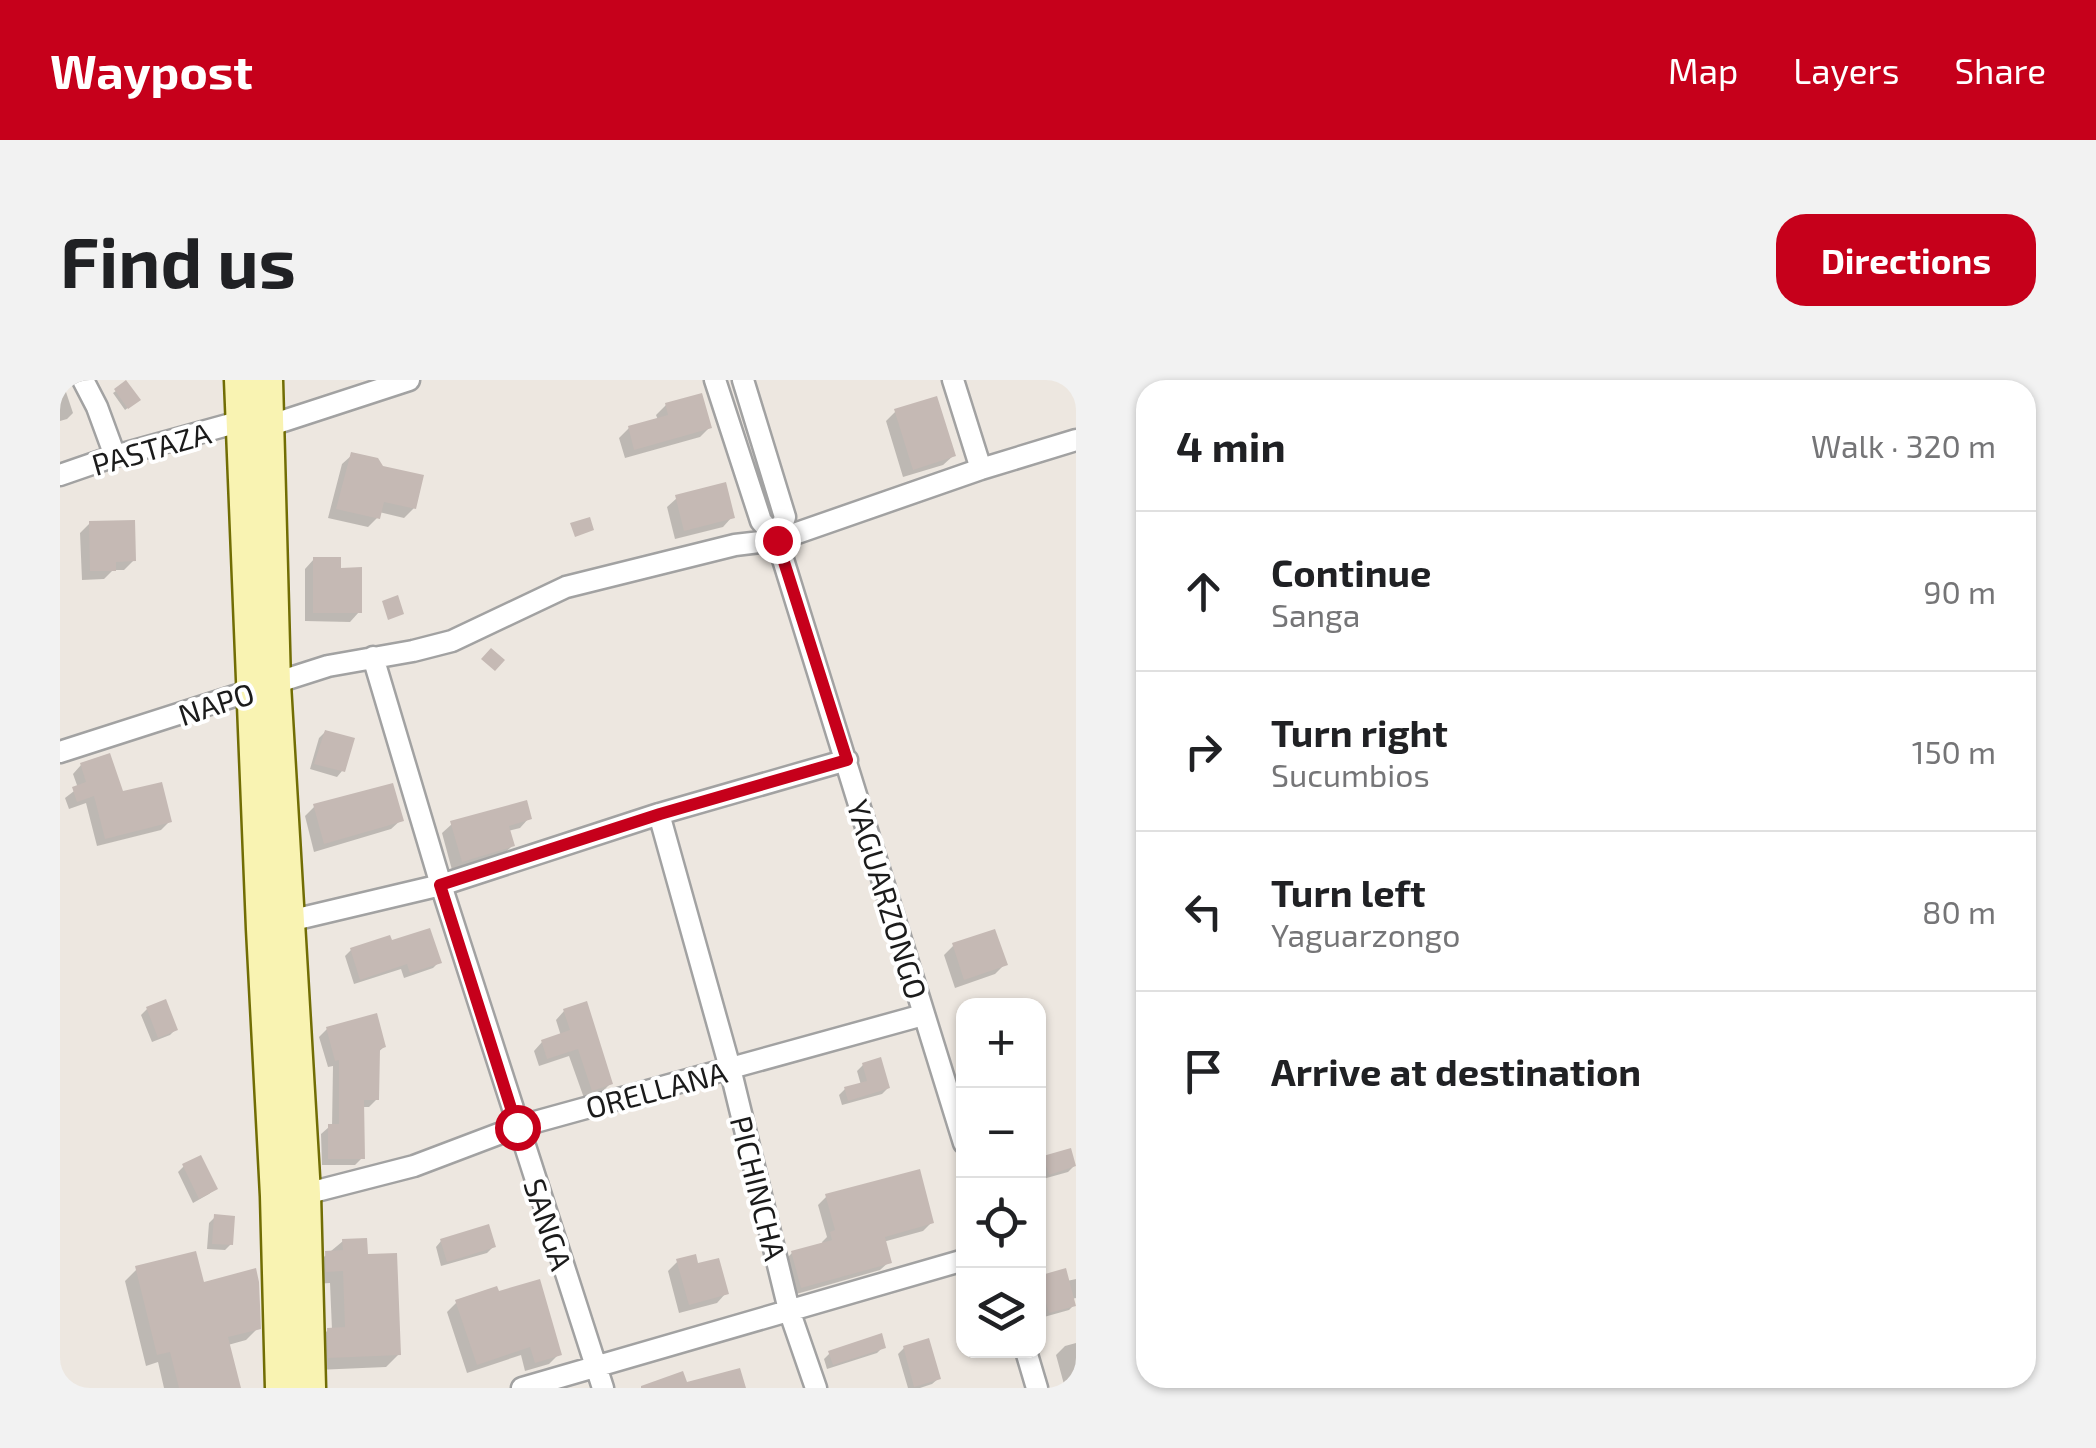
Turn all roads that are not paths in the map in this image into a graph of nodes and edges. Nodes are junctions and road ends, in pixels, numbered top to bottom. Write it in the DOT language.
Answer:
graph roads {
  1 [pos="83,380"];
  2 [pos="240,380"];
  3 [pos="267,380"];
  4 [pos="409,380"];
  5 [pos="715,380"];
  6 [pos="742,380"];
  7 [pos="953,380"];
  8 [pos="255,423"];
  9 [pos="1076,440"];
  10 [pos="115,456"];
  11 [pos="981,468"];
  12 [pos="60,475"];
  13 [pos="777,540"];
  14 [pos="373,658"];
  15 [pos="264,687"];
  16 [pos="60,752"];
  17 [pos="847,760"];
  18 [pos="660,814"];
  19 [pos="440,885"];
  20 [pos="289,921"];
  21 [pos="923,1015"];
  22 [pos="730,1068"];
  23 [pos="956,1118"];
  24 [pos="517,1127"];
  25 [pos="290,1195"];
  26 [pos="956,1262"];
  27 [pos="789,1310"];
  28 [pos="1028,1358"];
  29 [pos="596,1367"];
  30 [pos="281,1388"];
  31 [pos="310,1388"];
  32 [pos="522,1388"];
  33 [pos="602,1388"];
  34 [pos="816,1388"];
  35 [pos="1037,1388"];
  1 -- 10 [label="street"];
  2 -- 8 [label="main road"];
  3 -- 8 [label="main road"];
  4 -- 8 [label="street, PASTAZA"];
  5 -- 13 [label="street, YAGUARZONGO"];
  6 -- 13 [label="street, YAGUARZONGO"];
  7 -- 11 [label="street"];
  8 -- 10 [label="street, PASTAZA"];
  8 -- 15 [label="main road"];
  9 -- 11 [label="street, NAPO"];
  10 -- 12 [label="street, PASTAZA"];
  11 -- 13 [label="street, NAPO"];
  13 -- 14 [label="street, NAPO"];
  13 -- 17 [label="street, YAGUARZONGO"];
  14 -- 15 [label="street, NAPO"];
  14 -- 19 [label="street, SANGA"];
  15 -- 16 [label="street, NAPO"];
  15 -- 20 [label="main road"];
  15 -- 25 [label="main road"];
  17 -- 18 [label="street"];
  17 -- 21 [label="street, YAGUARZONGO"];
  18 -- 19 [label="street"];
  18 -- 22 [label="street, PICHINCHA"];
  19 -- 20 [label="street"];
  19 -- 24 [label="street, SANGA"];
  20 -- 25 [label="main road"];
  21 -- 22 [label="street, ORELLANA"];
  21 -- 23 [label="street, YAGUARZONGO"];
  22 -- 24 [label="street, ORELLANA"];
  22 -- 27 [label="street, PICHINCHA"];
  24 -- 25 [label="street, ORELLANA"];
  24 -- 29 [label="street, SANGA"];
  25 -- 30 [label="main road"];
  25 -- 31 [label="main road"];
  26 -- 27 [label="street"];
  27 -- 29 [label="street"];
  27 -- 34 [label="street, PICHINCHA"];
  28 -- 35 [label="street"];
  29 -- 32 [label="street"];
  29 -- 33 [label="street, SANGA"];
}
